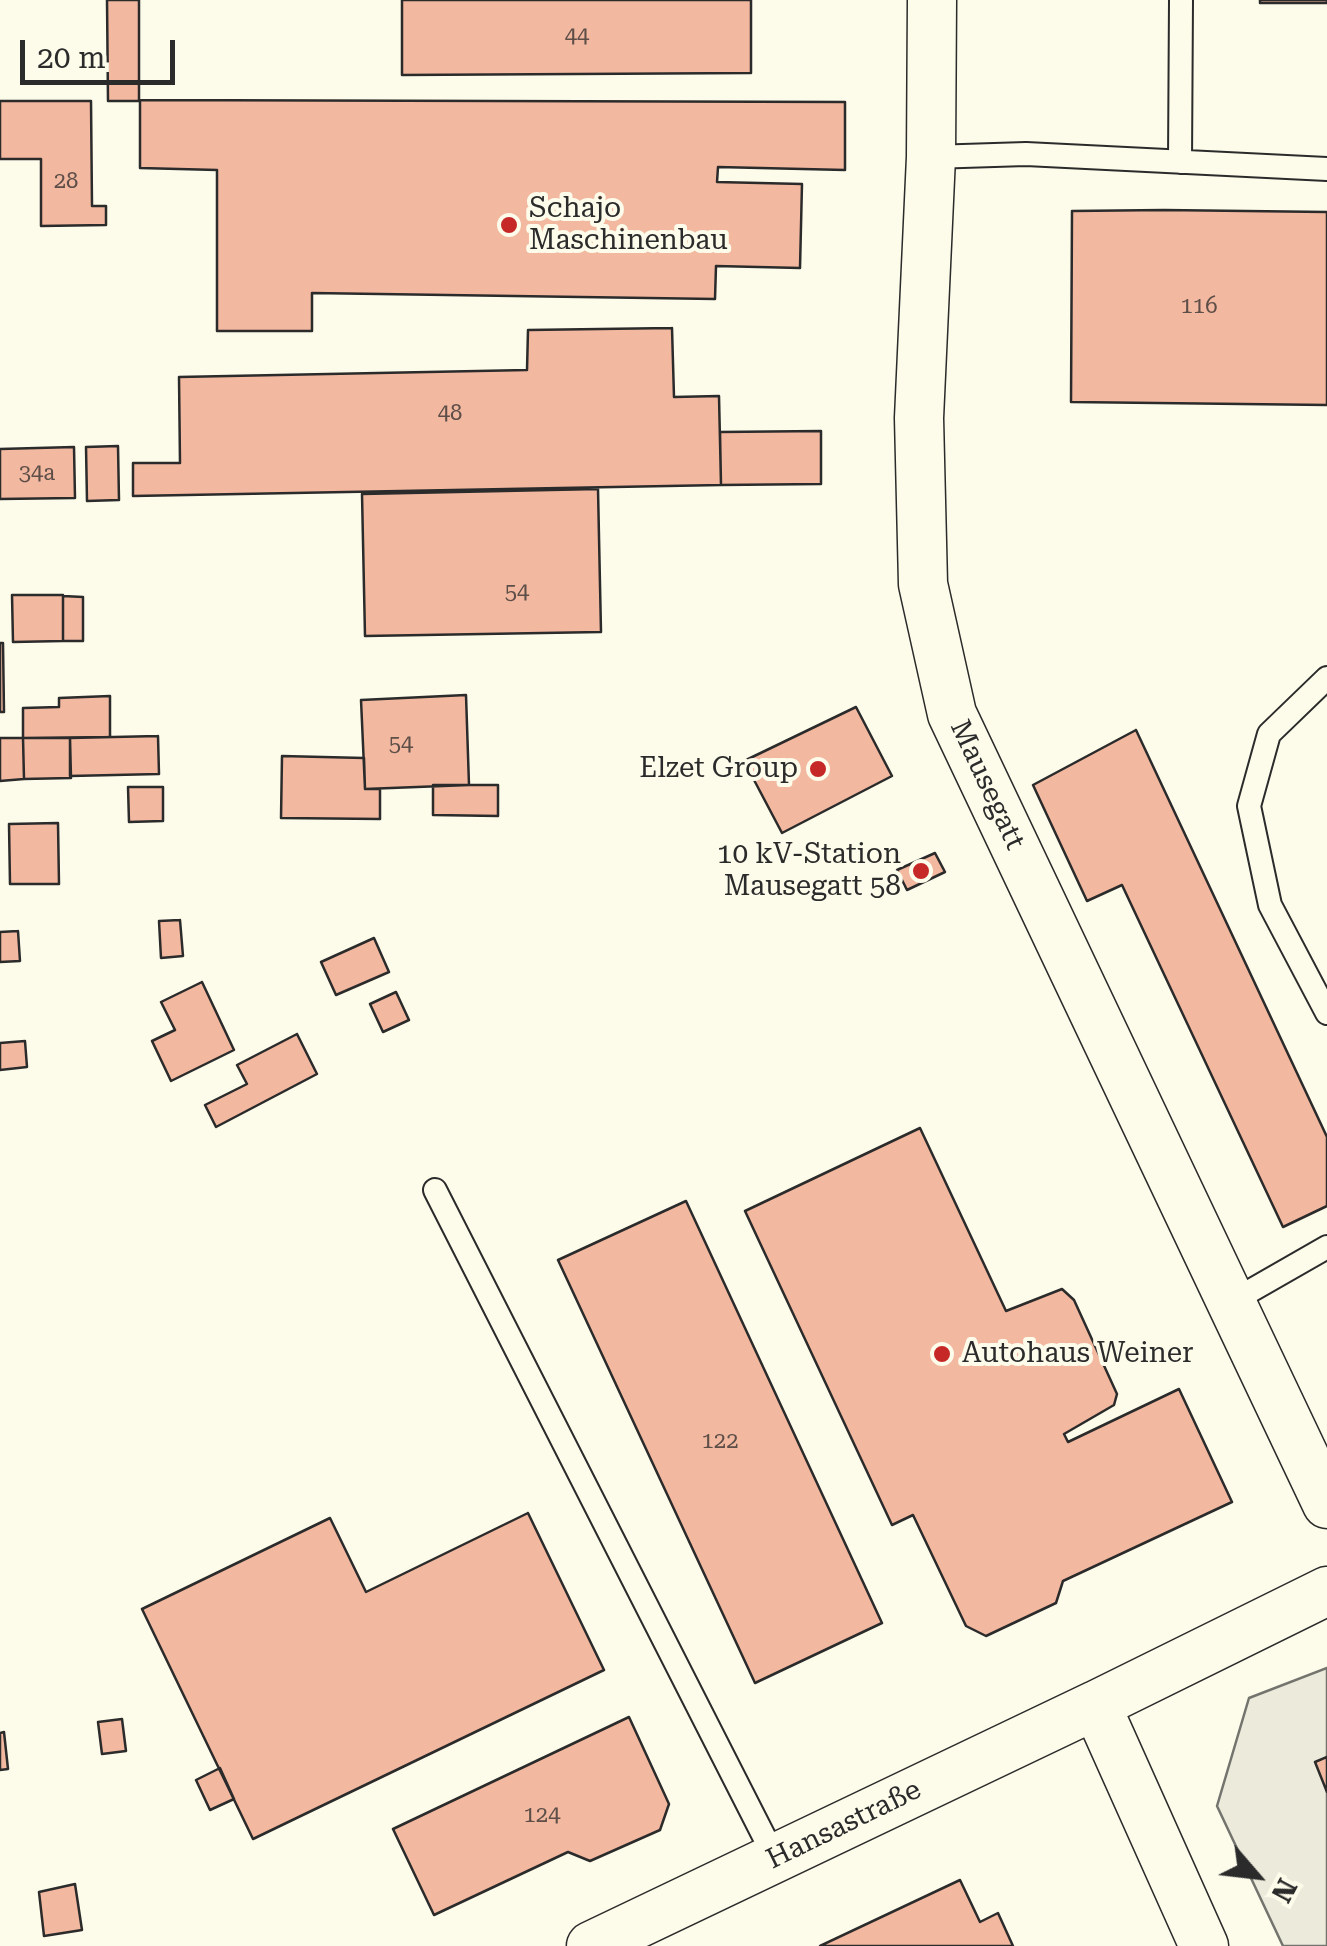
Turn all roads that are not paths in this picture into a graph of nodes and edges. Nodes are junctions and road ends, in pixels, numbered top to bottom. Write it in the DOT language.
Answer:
graph roads {
  1 [pos="932,0"];
  2 [pos="1181,0"];
  3 [pos="931,156"];
  4 [pos="1180,162"];
  5 [pos="1327,169"];
  6 [pos="1327,678"];
  7 [pos="1327,1013"];
  8 [pos="435,1190"];
  9 [pos="1327,1247"];
  10 [pos="1231,1302"];
  11 [pos="1327,1504"];
  12 [pos="1327,1591"];
  13 [pos="1096,1705"];
  14 [pos="775,1858"];
  15 [pos="591,1946"];
  16 [pos="1204,1946"];
  1 -- 3 [label="street, Mausegatt"];
  2 -- 4 [label="lane"];
  3 -- 4 [label="lane"];
  3 -- 10 [label="street, Mausegatt"];
  4 -- 5 [label="lane"];
  6 -- 7 [label="lane"];
  8 -- 14 [label="lane"];
  9 -- 10 [label="lane"];
  10 -- 11 [label="street, Mausegatt"];
  12 -- 13 [label="street, Hansastraße"];
  13 -- 14 [label="street, Hansastraße"];
  13 -- 16 [label="street"];
  14 -- 15 [label="street, Hansastraße"];
}
